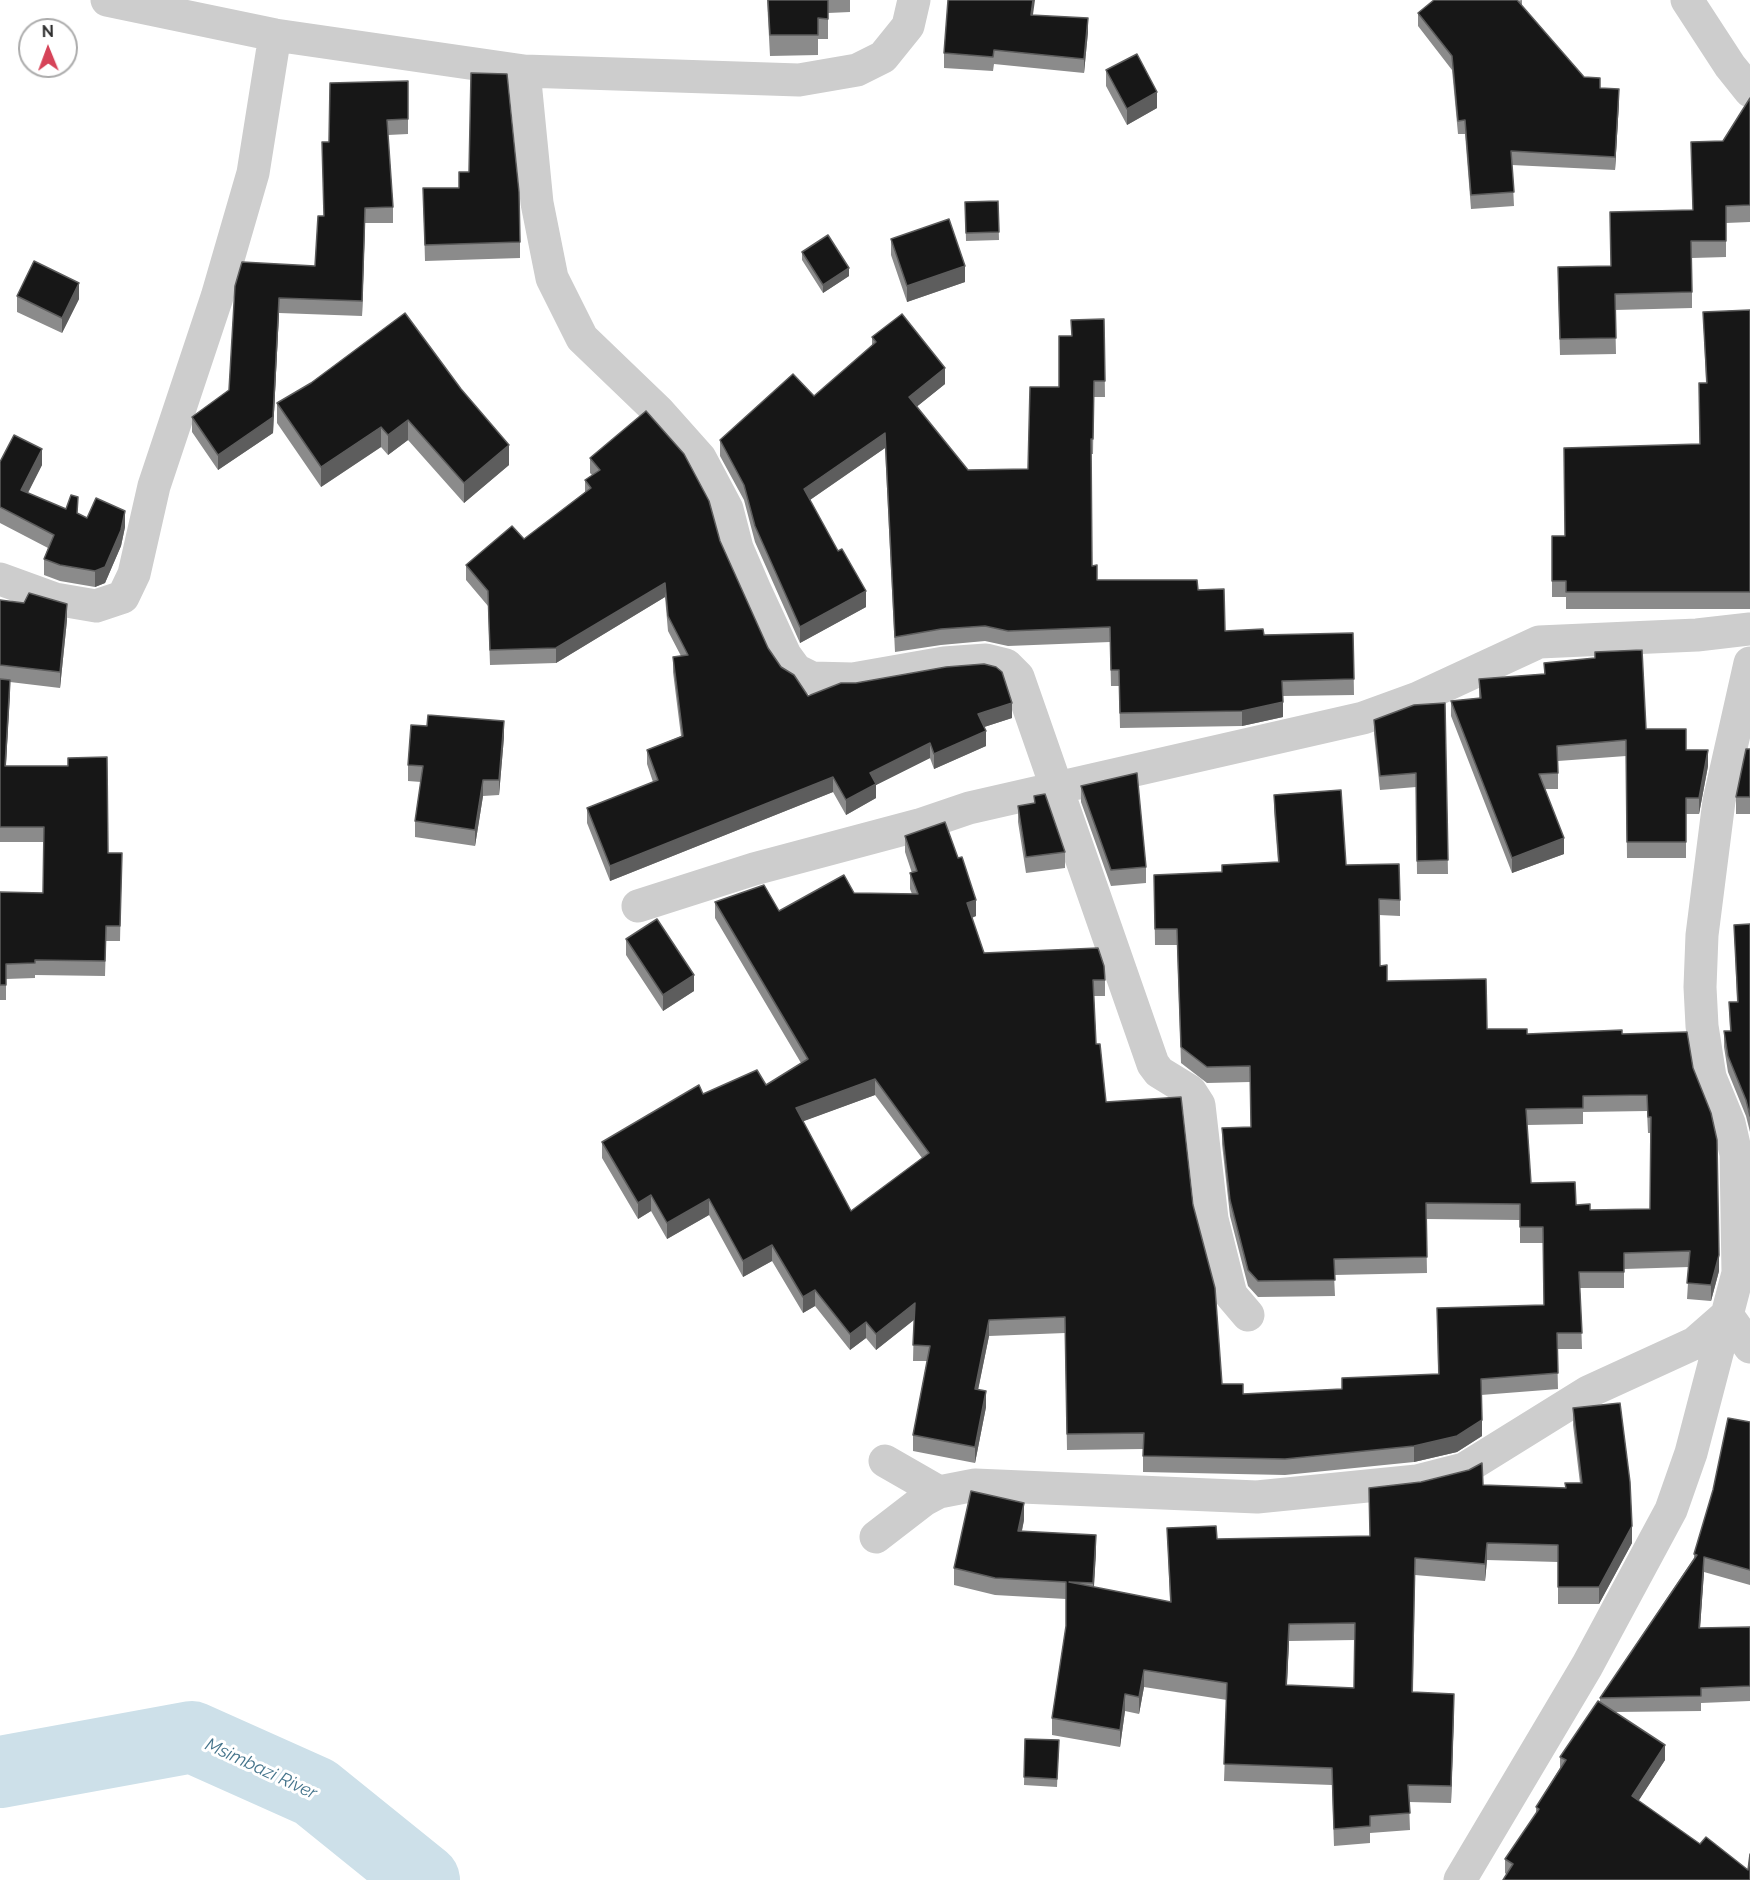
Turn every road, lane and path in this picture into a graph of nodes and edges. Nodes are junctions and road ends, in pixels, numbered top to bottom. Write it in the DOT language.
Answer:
graph roads {
  1 [pos="107,0"];
  2 [pos="914,0"];
  3 [pos="1687,0"];
  4 [pos="275,35"];
  5 [pos="524,71"];
  6 [pos="1750,91"];
  7 [pos="0,579"];
  8 [pos="1750,629"];
  9 [pos="1750,663"];
  10 [pos="1056,786"];
  11 [pos="638,906"];
  12 [pos="1743,1148"];
  13 [pos="1248,1315"];
  14 [pos="1727,1316"];
  15 [pos="1750,1347"];
  16 [pos="885,1461"];
  17 [pos="939,1492"];
  18 [pos="876,1537"];
  19 [pos="1460,1880"];
  1 -- 4 [label="street"];
  2 -- 5 [label="street"];
  3 -- 6 [label="street"];
  4 -- 5 [label="street"];
  4 -- 7 [label="street"];
  5 -- 10 [label="street"];
  8 -- 10 [label="street"];
  9 -- 12 [label="street"];
  10 -- 11 [label="street"];
  10 -- 13 [label="street"];
  12 -- 14 [label="street"];
  14 -- 15 [label="street"];
  14 -- 17 [label="street"];
  14 -- 19 [label="street"];
  16 -- 17 [label="street"];
  17 -- 18 [label="street"];
}
